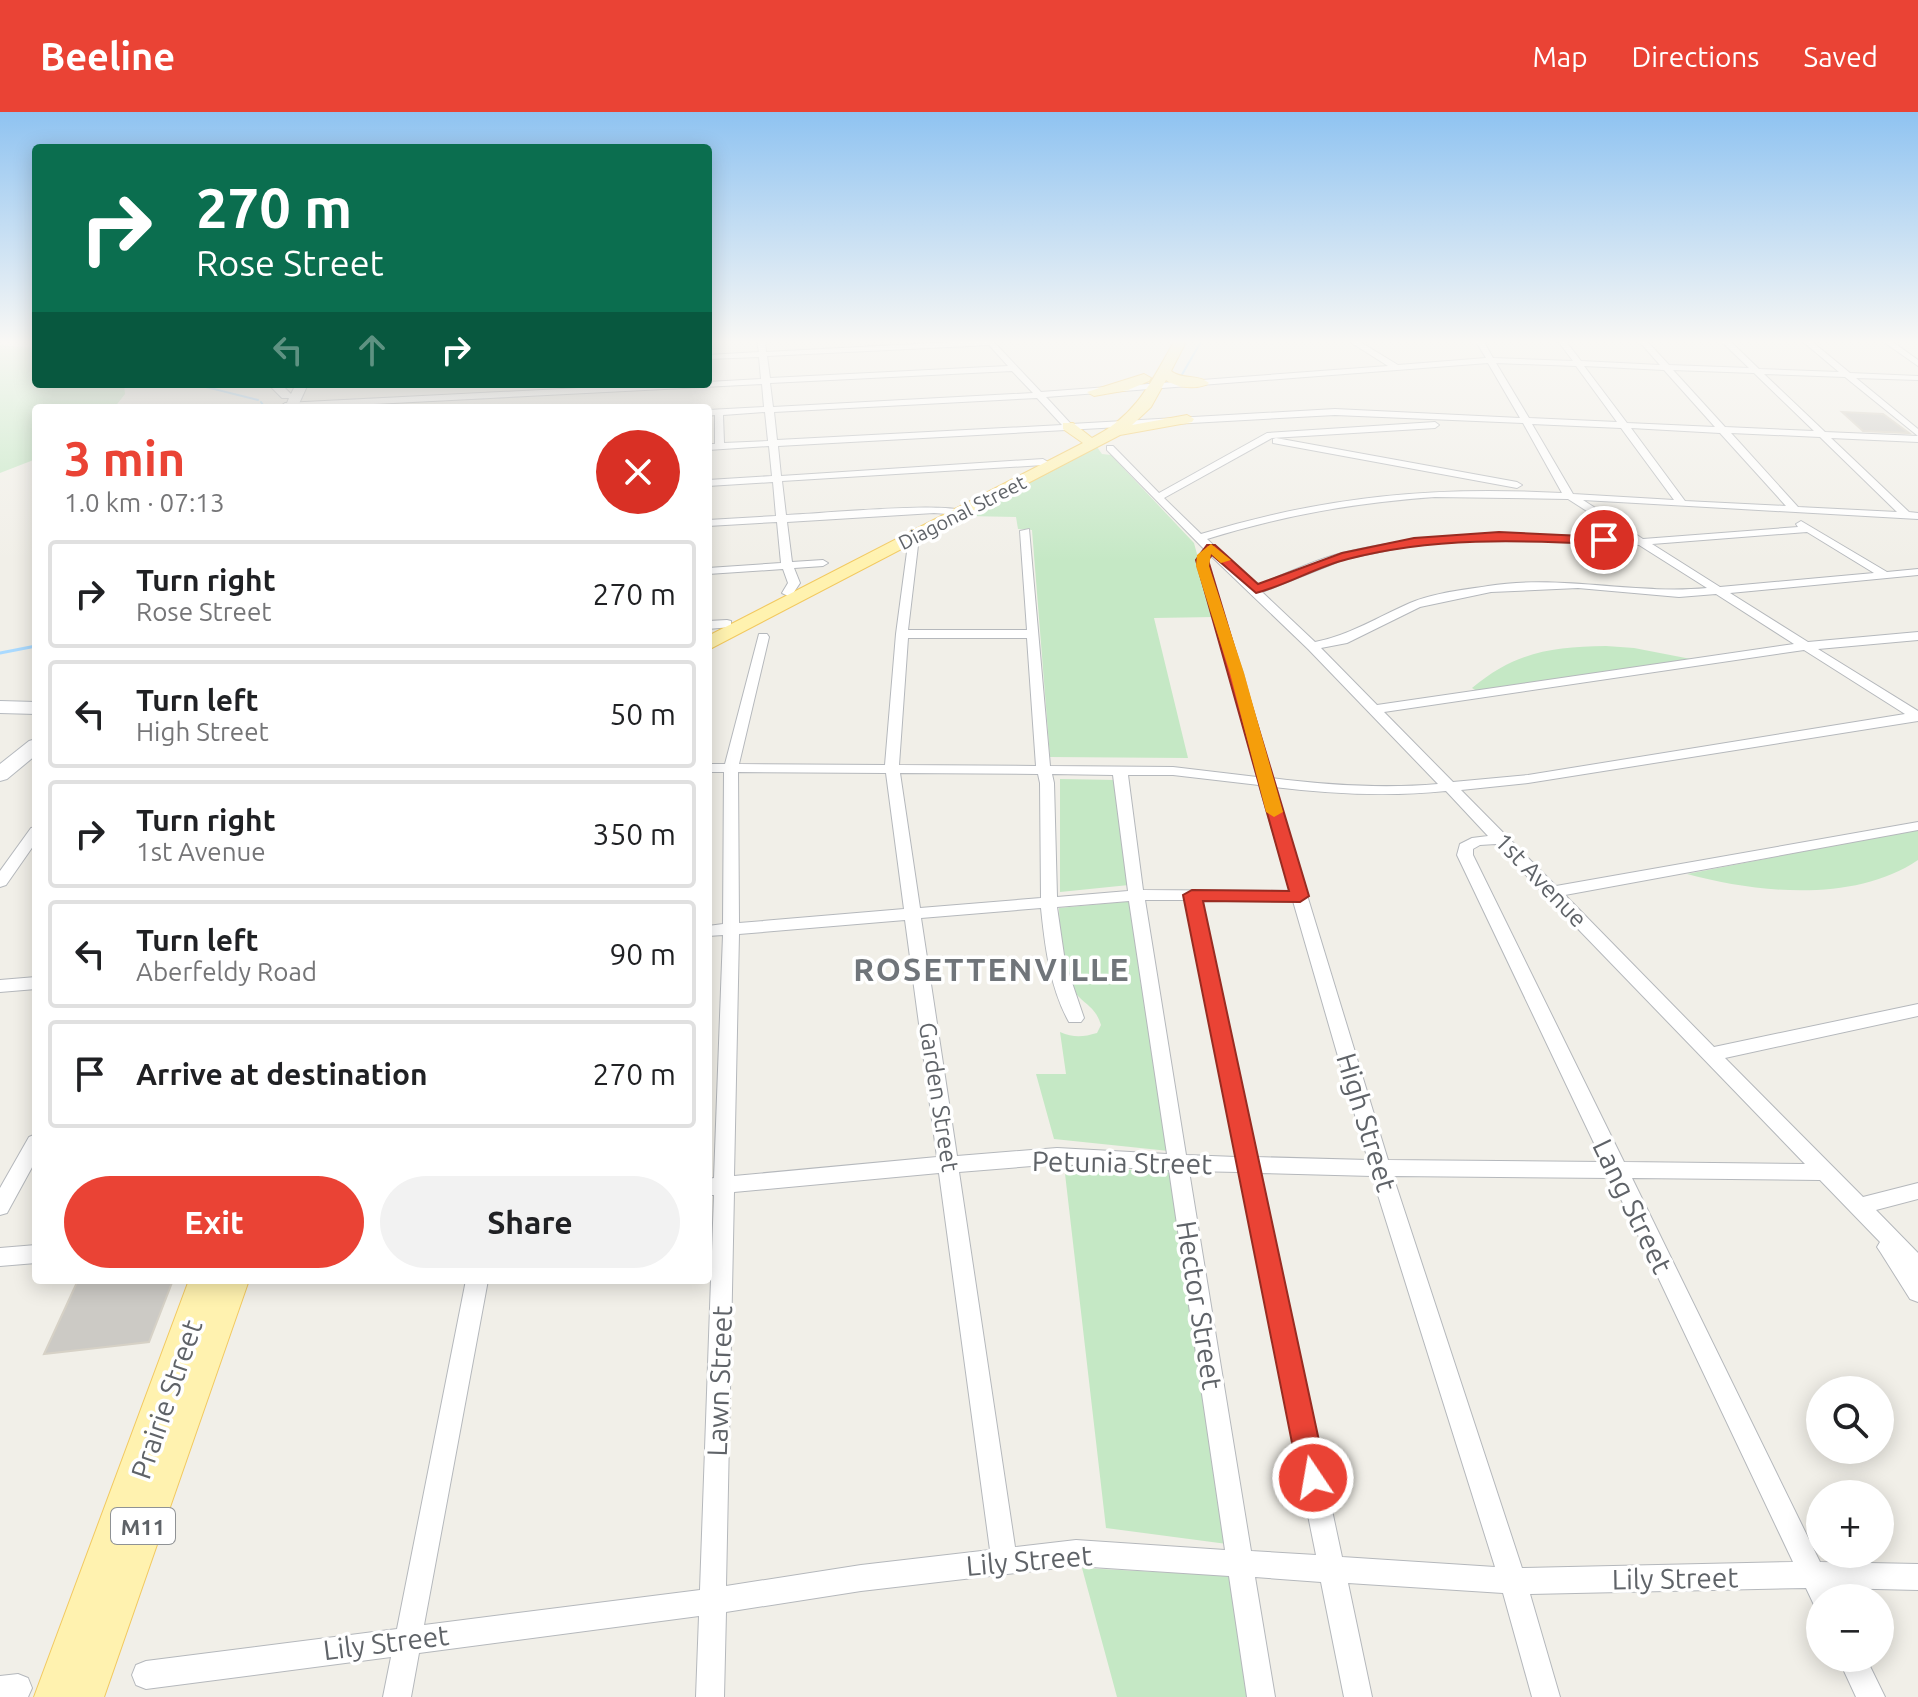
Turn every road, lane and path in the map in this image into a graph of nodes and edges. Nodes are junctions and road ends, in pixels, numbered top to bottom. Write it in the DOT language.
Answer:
graph roads {
  1 [pos="713,413"];
  2 [pos="769,414"];
  3 [pos="1058,414"];
  4 [pos="1135,414"];
  5 [pos="1293,414"];
  6 [pos="1382,414"];
  7 [pos="1521,414"];
  8 [pos="1614,414"];
  9 [pos="1709,414"];
  10 [pos="1801,414"];
  11 [pos="1895,414"];
  12 [pos="1187,419"];
  13 [pos="1504,419"];
  14 [pos="1525,421"];
  15 [pos="1622,425"];
  16 [pos="1068,426"];
  17 [pos="1724,430"];
  18 [pos="1116,431"];
  19 [pos="1918,433"];
  20 [pos="1823,435"];
  21 [pos="1262,438"];
  22 [pos="1085,439"];
  23 [pos="1918,439"];
  24 [pos="773,443"];
  25 [pos="720,446"];
  26 [pos="712,447"];
  27 [pos="1043,462"];
  28 [pos="777,479"];
  29 [pos="712,483"];
  30 [pos="1563,495"];
  31 [pos="1158,498"];
  32 [pos="1682,504"];
  33 [pos="1774,508"];
  34 [pos="1794,509"];
  35 [pos="955,511"];
  36 [pos="1912,516"];
  37 [pos="782,519"];
  38 [pos="712,523"];
  39 [pos="1810,529"];
  40 [pos="1025,531"];
  41 [pos="914,537"];
  42 [pos="1640,542"];
  43 [pos="1205,543"];
  44 [pos="823,563"];
  45 [pos="787,565"];
  46 [pos="712,571"];
  47 [pos="1918,572"];
  48 [pos="1885,575"];
  49 [pos="1256,590"];
  50 [pos="1718,590"];
  51 [pos="788,593"];
  52 [pos="714,632"];
  53 [pos="902,634"];
  54 [pos="1032,634"];
  55 [pos="1918,636"];
  56 [pos="763,637"];
  57 [pos="1312,646"];
  58 [pos="1806,646"];
  59 [pos="0,700"];
  60 [pos="32,701"];
  61 [pos="0,707"];
  62 [pos="32,708"];
  63 [pos="1374,709"];
  64 [pos="1918,716"];
  65 [pos="32,748"];
  66 [pos="712,768"];
  67 [pos="731,768"];
  68 [pos="1043,768"];
  69 [pos="892,769"];
  70 [pos="1120,771"];
  71 [pos="0,775"];
  72 [pos="1265,781"];
  73 [pos="1451,789"];
  74 [pos="1918,826"];
  75 [pos="32,837"];
  76 [pos="1501,839"];
  77 [pos="0,882"];
  78 [pos="1553,892"];
  79 [pos="1136,895"];
  80 [pos="1192,895"];
  81 [pos="1300,896"];
  82 [pos="1050,903"];
  83 [pos="911,914"];
  84 [pos="731,929"];
  85 [pos="712,931"];
  86 [pos="32,983"];
  87 [pos="0,986"];
  88 [pos="1918,1010"];
  89 [pos="1075,1018"];
  90 [pos="1711,1054"];
  91 [pos="32,1149"];
  92 [pos="1178,1163"];
  93 [pos="950,1165"];
  94 [pos="1248,1165"];
  95 [pos="1380,1168"];
  96 [pos="1615,1171"];
  97 [pos="1825,1172"];
  98 [pos="716,1186"];
  99 [pos="1918,1191"];
  100 [pos="0,1207"];
  101 [pos="1863,1210"];
  102 [pos="32,1254"];
  103 [pos="0,1257"];
  104 [pos="1918,1267"];
  105 [pos="205,1284"];
  106 [pos="230,1284"];
  107 [pos="476,1284"];
  108 [pos="1918,1292"];
  109 [pos="1004,1562"];
  110 [pos="1240,1565"];
  111 [pos="1333,1571"];
  112 [pos="1918,1577"];
  113 [pos="1513,1581"];
  114 [pos="1817,1584"];
  115 [pos="1840,1584"];
  116 [pos="1806,1586"];
  117 [pos="713,1601"];
  118 [pos="409,1639"];
  119 [pos="1859,1672"];
  120 [pos="146,1675"];
  121 [pos="25,1692"];
  122 [pos="81,1697"];
  123 [pos="397,1697"];
  124 [pos="710,1697"];
  125 [pos="1261,1697"];
  126 [pos="1358,1697"];
  127 [pos="1546,1697"];
  128 [pos="1871,1697"];
  1 -- 25 [label="street"];
  2 -- 24 [label="street"];
  3 -- 16 [label="street"];
  4 -- 18 [label="main road, Diagonal Street"];
  5 -- 12 [label="street"];
  6 -- 13 [label="street"];
  7 -- 14 [label="street"];
  8 -- 15 [label="street"];
  9 -- 17 [label="street"];
  10 -- 20 [label="street"];
  11 -- 19 [label="street"];
  12 -- 18 [label="main road"];
  13 -- 14 [label="street"];
  13 -- 21 [label="street"];
  14 -- 15 [label="street"];
  14 -- 30 [label="street"];
  15 -- 17 [label="street"];
  15 -- 32 [label="street"];
  16 -- 18 [label="street"];
  16 -- 22 [label="main road"];
  16 -- 24 [label="street"];
  17 -- 20 [label="street"];
  17 -- 34 [label="street"];
  18 -- 22 [label="main road, Diagonal Street"];
  18 -- 31 [label="street, 1st Avenue"];
  18 -- 35 [label="main road, Diagonal Street"];
  20 -- 23 [label="street"];
  20 -- 36 [label="street"];
  21 -- 30 [label="street"];
  21 -- 31 [label="street"];
  22 -- 27 [label="main road, Diagonal Street"];
  24 -- 25 [label="street"];
  24 -- 28 [label="street"];
  25 -- 26 [label="street"];
  27 -- 28 [label="street"];
  27 -- 35 [label="main road, Diagonal Street"];
  28 -- 29 [label="street"];
  28 -- 37 [label="street"];
  30 -- 32 [label="street"];
  30 -- 42 [label="street"];
  30 -- 43 [label="street"];
  31 -- 43 [label="street, 1st Avenue"];
  32 -- 33 [label="street"];
  33 -- 34 [label="street"];
  33 -- 39 [label="street"];
  34 -- 36 [label="street"];
  35 -- 37 [label="street"];
  35 -- 41 [label="main road, Diagonal Street"];
  35 -- 51 [label="main road, Diagonal Street"];
  37 -- 38 [label="street"];
  37 -- 45 [label="street"];
  39 -- 42 [label="street"];
  39 -- 48 [label="street"];
  40 -- 54 [label="street"];
  41 -- 52 [label="main road, Diagonal Street"];
  41 -- 53 [label="street, Garden Street"];
  42 -- 49 [label="street"];
  42 -- 50 [label="street"];
  43 -- 49 [label="street, 1st Avenue"];
  43 -- 72 [label="street, High Street"];
  44 -- 45 [label="street"];
  45 -- 46 [label="street"];
  45 -- 51 [label="street"];
  47 -- 48 [label="street"];
  48 -- 50 [label="street"];
  49 -- 57 [label="street, 1st Avenue"];
  50 -- 57 [label="street"];
  50 -- 58 [label="street"];
  51 -- 52 [label="main road, Diagonal Street"];
  53 -- 54 [label="street"];
  53 -- 69 [label="street, Garden Street"];
  54 -- 68 [label="street"];
  55 -- 58 [label="street"];
  56 -- 67 [label="street, Lawn Street"];
  57 -- 63 [label="street, 1st Avenue"];
  58 -- 63 [label="street"];
  58 -- 64 [label="street"];
  59 -- 60 [label="main road"];
  61 -- 62 [label="main road"];
  63 -- 73 [label="street, 1st Avenue"];
  64 -- 73 [label="street"];
  65 -- 71 [label="main road"];
  66 -- 67 [label="street"];
  67 -- 69 [label="street"];
  67 -- 84 [label="street, Lawn Street"];
  68 -- 69 [label="street"];
  68 -- 70 [label="street"];
  68 -- 82 [label="street"];
  69 -- 83 [label="street, Garden Street"];
  70 -- 72 [label="street"];
  70 -- 79 [label="street, Hector Street"];
  72 -- 73 [label="street"];
  72 -- 81 [label="street, High Street"];
  73 -- 76 [label="street, 1st Avenue"];
  74 -- 78 [label="street"];
  75 -- 77 [label="street"];
  76 -- 78 [label="street, 1st Avenue"];
  76 -- 96 [label="street, Lang Street"];
  78 -- 90 [label="street, 1st Avenue"];
  79 -- 80 [label="street"];
  79 -- 82 [label="street"];
  79 -- 92 [label="street, Hector Street"];
  80 -- 81 [label="street"];
  80 -- 94 [label="street"];
  81 -- 95 [label="street, High Street"];
  82 -- 83 [label="street"];
  82 -- 89 [label="street"];
  83 -- 84 [label="street"];
  83 -- 93 [label="street, Garden Street"];
  84 -- 85 [label="street"];
  84 -- 98 [label="street, Lawn Street"];
  86 -- 87 [label="street"];
  88 -- 90 [label="street"];
  90 -- 97 [label="street, 1st Avenue"];
  91 -- 100 [label="street"];
  92 -- 93 [label="street, Petunia Street"];
  92 -- 94 [label="street, Petunia Street"];
  92 -- 110 [label="street, Hector Street"];
  93 -- 98 [label="street, Petunia Street"];
  93 -- 109 [label="street, Garden Street"];
  94 -- 95 [label="street, Petunia Street"];
  94 -- 111 [label="street"];
  95 -- 96 [label="street, Petunia Street"];
  95 -- 113 [label="street, High Street"];
  96 -- 97 [label="street, Petunia Street"];
  96 -- 114 [label="street, Lang Street"];
  97 -- 101 [label="street, 1st Avenue"];
  98 -- 117 [label="street, Lawn Street"];
  99 -- 101 [label="street"];
  101 -- 104 [label="street, 1st Avenue"];
  101 -- 108 [label="street"];
  102 -- 103 [label="street"];
  105 -- 121 [label="main road, Prairie Street / M11"];
  106 -- 122 [label="main road, Prairie Street / M11"];
  107 -- 118 [label="street"];
  109 -- 110 [label="street, Lily Street"];
  109 -- 117 [label="street, Lily Street"];
  110 -- 111 [label="street, Lily Street"];
  110 -- 125 [label="street, Hector Street"];
  111 -- 113 [label="street, Lily Street"];
  111 -- 126 [label="street"];
  112 -- 115 [label="street, Lily Street"];
  113 -- 116 [label="street, Lily Street"];
  113 -- 127 [label="street, High Street"];
  117 -- 118 [label="street, Lily Street"];
  117 -- 124 [label="street, Lawn Street"];
  118 -- 120 [label="street, Lily Street"];
  118 -- 123 [label="street"];
  119 -- 128 [label="street"];
}
